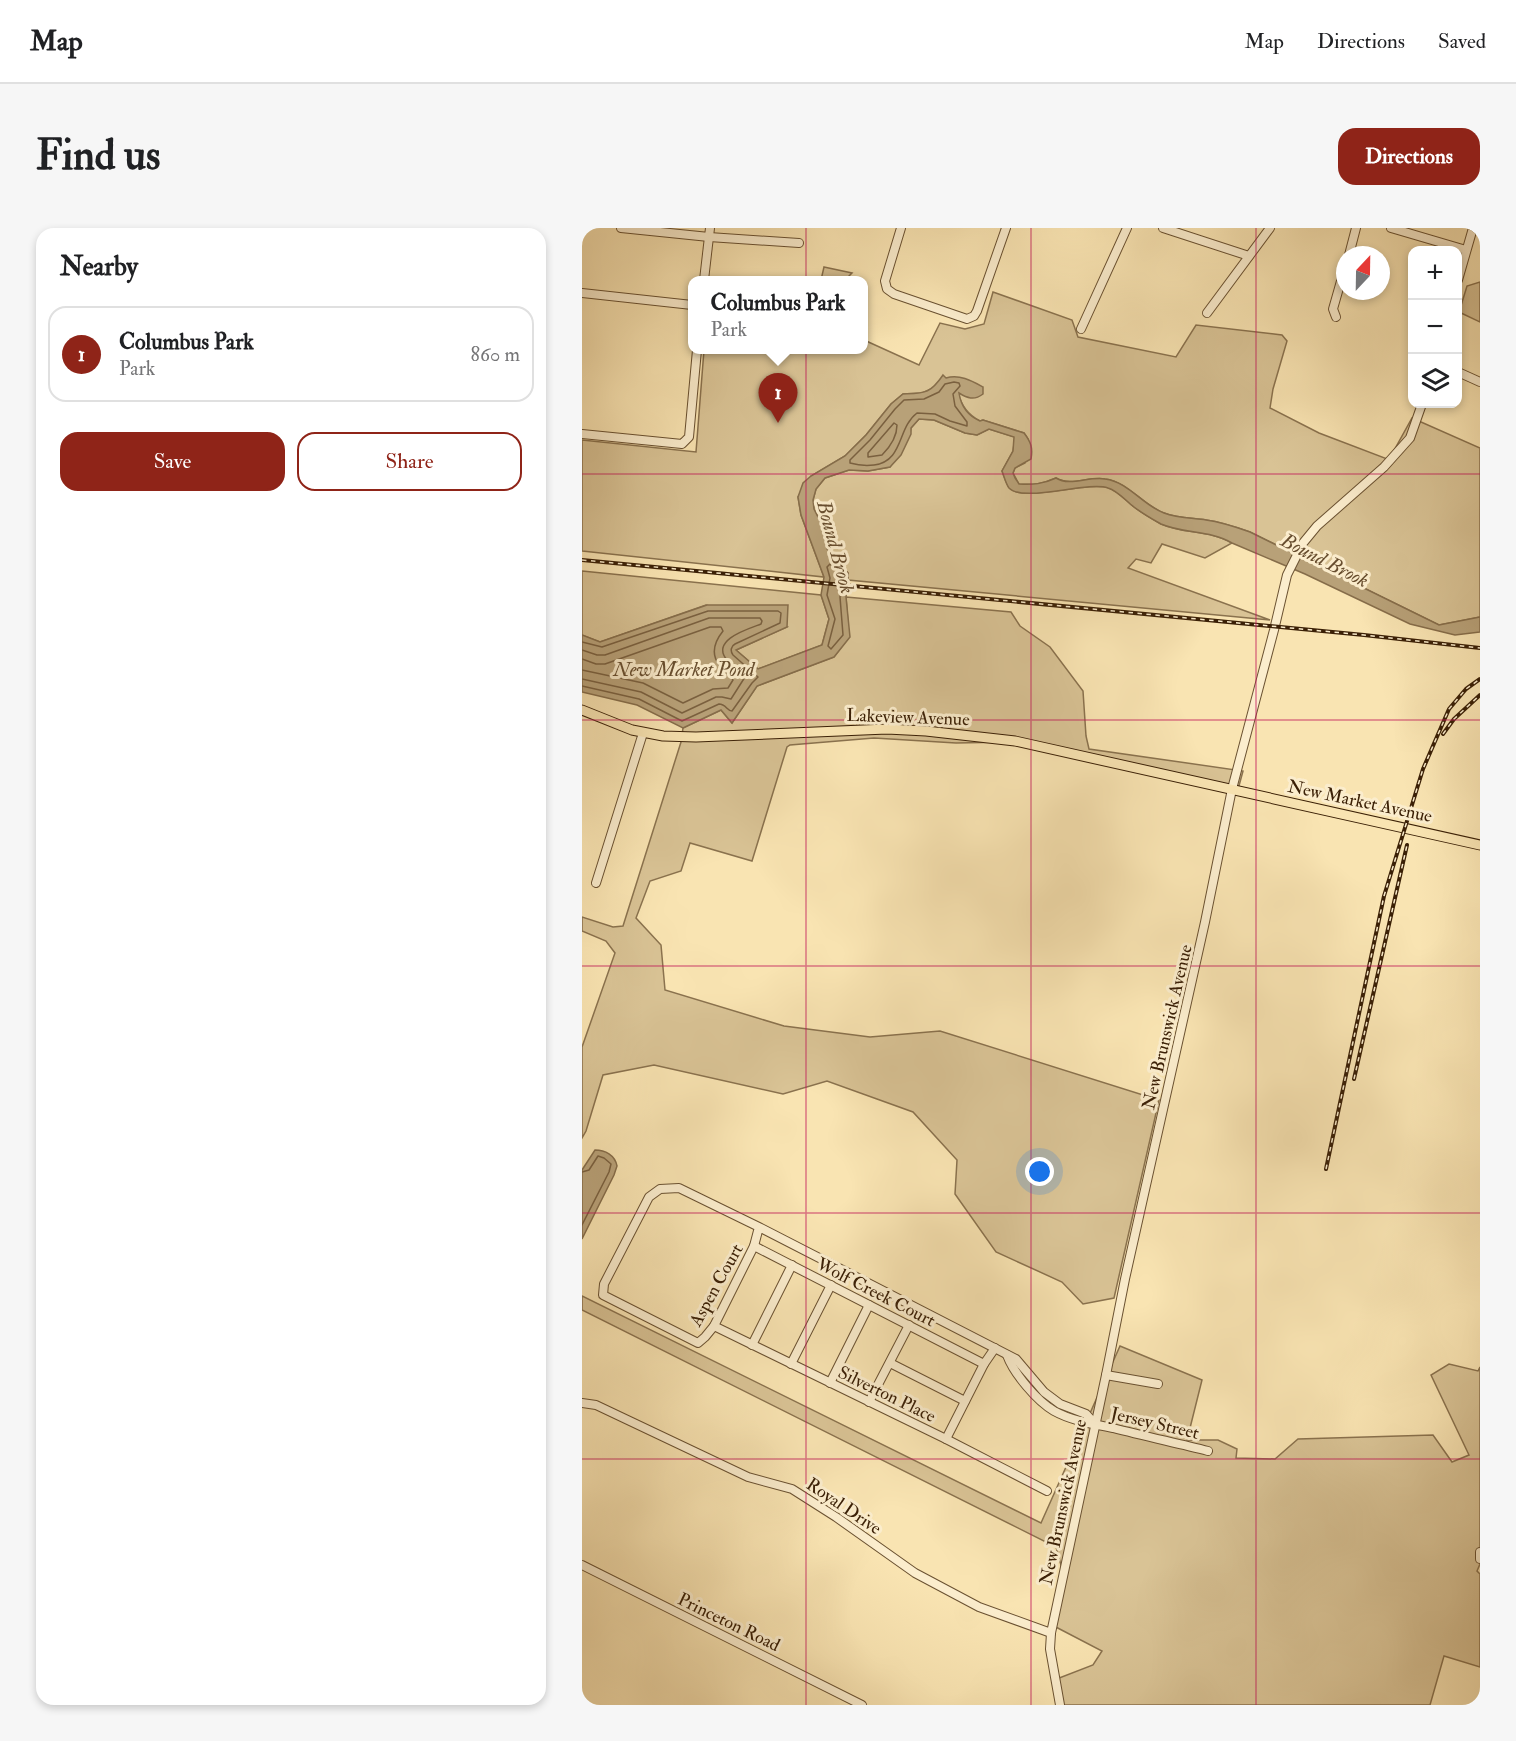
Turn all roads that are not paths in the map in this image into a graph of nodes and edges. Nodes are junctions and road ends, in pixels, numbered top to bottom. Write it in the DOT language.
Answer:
graph roads {
  1 [pos="621,228"];
  2 [pos="901,228"];
  3 [pos="1006,228"];
  4 [pos="1127,228"];
  5 [pos="1163,228"];
  6 [pos="1270,228"];
  7 [pos="1356,228"];
  8 [pos="1391,228"];
  9 [pos="1473,228"];
  10 [pos="710,232"];
  11 [pos="799,243"];
  12 [pos="1351,246"];
  13 [pos="1466,250"];
  14 [pos="1249,256"];
  15 [pos="1462,265"];
  16 [pos="704,276"];
  17 [pos="582,293"];
  18 [pos="1336,298"];
  19 [pos="688,304"];
  20 [pos="1208,313"];
  21 [pos="1336,317"];
  22 [pos="1081,329"];
  23 [pos="697,354"];
  24 [pos="1462,374"];
  25 [pos="1480,382"];
  26 [pos="1421,408"];
  27 [pos="582,434"];
  28 [pos="582,710"];
  29 [pos="643,733"];
  30 [pos="1232,789"];
  31 [pos="1480,845"];
  32 [pos="596,883"];
  33 [pos="759,1227"];
  34 [pos="754,1246"];
  35 [pos="792,1265"];
  36 [pos="831,1285"];
  37 [pos="869,1305"];
  38 [pos="909,1325"];
  39 [pos="714,1326"];
  40 [pos="752,1345"];
  41 [pos="995,1348"];
  42 [pos="890,1363"];
  43 [pos="791,1364"];
  44 [pos="984,1364"];
  45 [pos="1106,1375"];
  46 [pos="830,1383"];
  47 [pos="1158,1384"];
  48 [pos="965,1401"];
  49 [pos="869,1402"];
  50 [pos="582,1403"];
  51 [pos="1095,1424"];
  52 [pos="946,1439"];
  53 [pos="1208,1451"];
  54 [pos="1047,1491"];
  55 [pos="1480,1552"];
  56 [pos="1480,1559"];
  57 [pos="582,1565"];
  58 [pos="1051,1633"];
  59 [pos="862,1705"];
  60 [pos="1060,1705"];
  1 -- 10 [label="street"];
  2 -- 3 [label="street"];
  4 -- 22 [label="street"];
  5 -- 14 [label="street"];
  6 -- 14 [label="street"];
  7 -- 12 [label="street"];
  8 -- 13 [label="street"];
  9 -- 13 [label="street"];
  10 -- 11 [label="street"];
  10 -- 16 [label="street"];
  13 -- 15 [label="street"];
  14 -- 20 [label="street"];
  17 -- 19 [label="street"];
  18 -- 21 [label="street"];
  23 -- 27 [label="street"];
  24 -- 25 [label="street"];
  26 -- 30 [label="street, New Brunswick Avenue"];
  28 -- 29 [label="main road, Lakeview Avenue"];
  29 -- 30 [label="main road, Lakeview Avenue"];
  29 -- 32 [label="street"];
  30 -- 31 [label="main road, New Market Avenue"];
  30 -- 45 [label="street, New Brunswick Avenue"];
  33 -- 34 [label="street, Aspen Court"];
  33 -- 39 [label="street, Aspen Court"];
  33 -- 41 [label="street, Aspen Court"];
  34 -- 35 [label="street, Wolf Creek Court"];
  34 -- 39 [label="street, Aspen Court"];
  35 -- 36 [label="street, Wolf Creek Court"];
  35 -- 40 [label="street"];
  36 -- 37 [label="street, Wolf Creek Court"];
  36 -- 43 [label="street"];
  37 -- 38 [label="street, Wolf Creek Court"];
  37 -- 46 [label="street"];
  38 -- 42 [label="street"];
  38 -- 44 [label="street, Wolf Creek Court"];
  39 -- 40 [label="street, Silverton Place"];
  40 -- 43 [label="street, Silverton Place"];
  41 -- 44 [label="street"];
  41 -- 51 [label="street, Aspen Court"];
  42 -- 48 [label="street"];
  42 -- 49 [label="street"];
  43 -- 46 [label="street, Silverton Place"];
  44 -- 48 [label="street"];
  45 -- 47 [label="street"];
  45 -- 51 [label="street, New Brunswick Avenue"];
  46 -- 49 [label="street, Silverton Place"];
  48 -- 52 [label="street"];
  49 -- 52 [label="street, Silverton Place"];
  50 -- 58 [label="street, Royal Drive"];
  51 -- 53 [label="street, Jersey Street"];
  51 -- 58 [label="street, New Brunswick Avenue"];
  52 -- 54 [label="street, Silverton Place"];
  55 -- 56 [label="street"];
  57 -- 59 [label="street, Princeton Road"];
  58 -- 60 [label="street, New Brunswick Avenue"];
}
